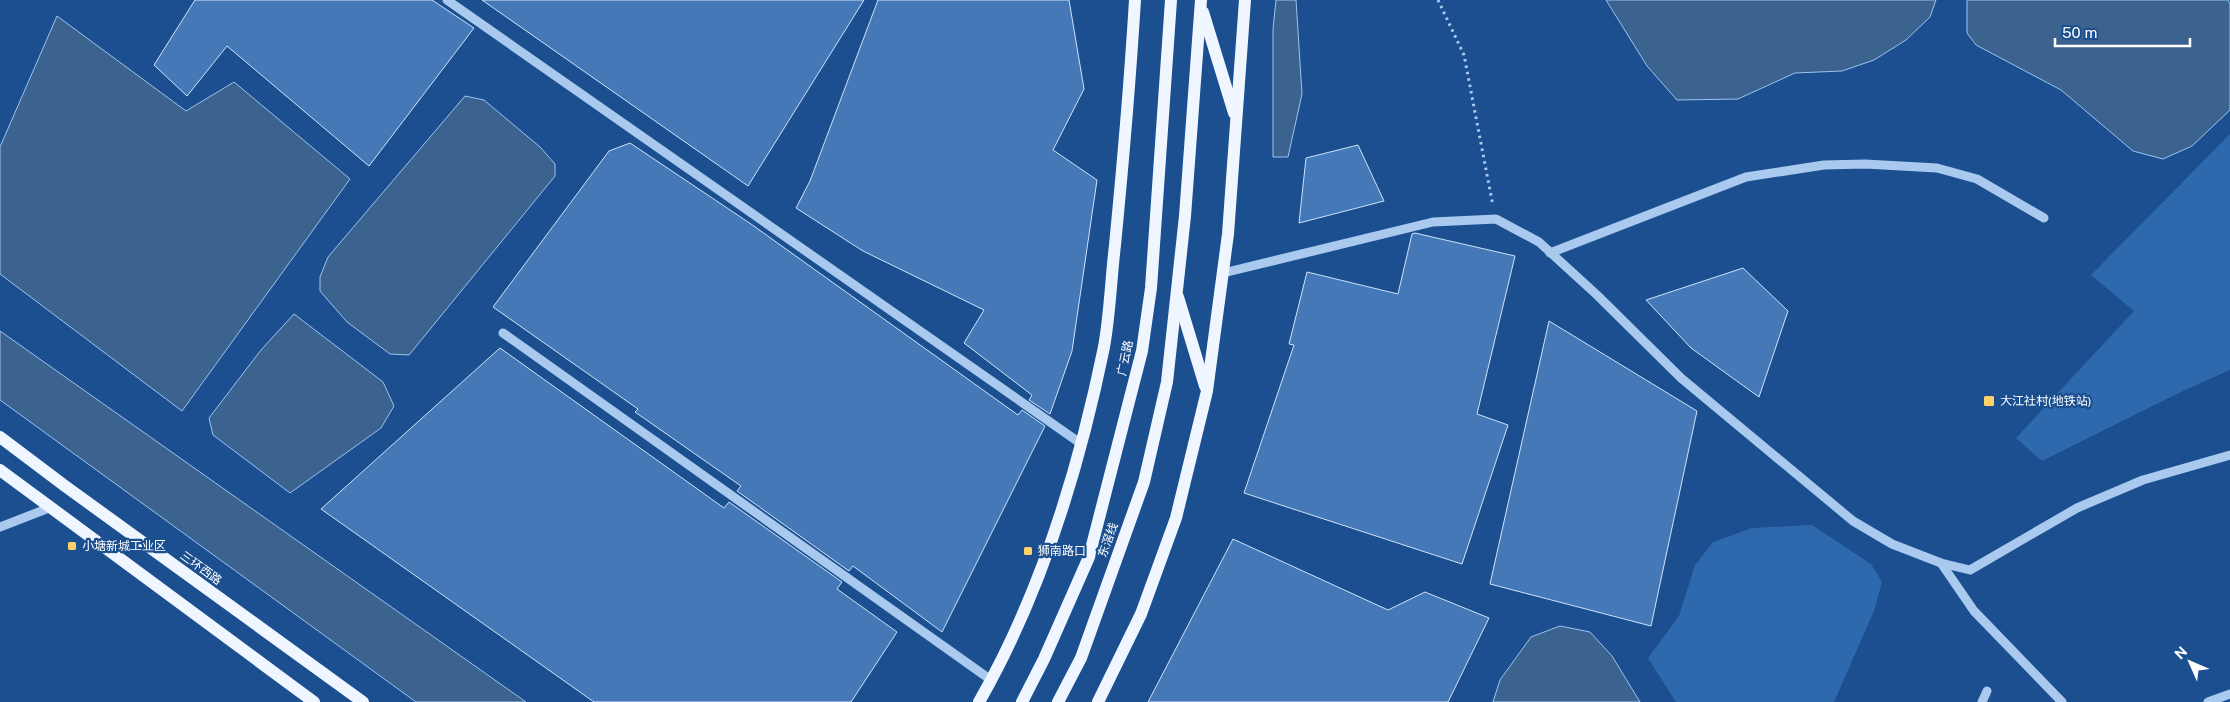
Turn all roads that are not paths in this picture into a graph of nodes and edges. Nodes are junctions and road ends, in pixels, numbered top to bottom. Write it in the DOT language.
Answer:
graph roads {
  1 [pos="447,0"];
  2 [pos="1135,0"];
  3 [pos="1171,0"];
  4 [pos="1245,0"];
  5 [pos="1201,3"];
  6 [pos="1236,120"];
  7 [pos="2044,218"];
  8 [pos="1550,253"];
  9 [pos="1223,273"];
  10 [pos="1177,293"];
  11 [pos="503,333"];
  12 [pos="1207,391"];
  13 [pos="0,437"];
  14 [pos="1080,443"];
  15 [pos="2230,455"];
  16 [pos="0,470"];
  17 [pos="49,508"];
  18 [pos="0,527"];
  19 [pos="1941,563"];
  20 [pos="992,680"];
  21 [pos="1987,691"];
  22 [pos="2230,694"];
  23 [pos="314,702"];
  24 [pos="363,702"];
  25 [pos="979,702"];
  26 [pos="1022,702"];
  27 [pos="1058,702"];
  28 [pos="1098,702"];
  29 [pos="1982,702"];
  30 [pos="2062,702"];
  31 [pos="2208,702"];
  1 -- 14 [label="street"];
  2 -- 14 [label="main road"];
  3 -- 26 [label="main road, 广云路"];
  4 -- 6 [label="main road"];
  5 -- 6 [label="main road"];
  5 -- 10 [label="main road"];
  6 -- 9 [label="main road"];
  7 -- 8 [label="street"];
  8 -- 9 [label="street"];
  8 -- 19 [label="street"];
  9 -- 12 [label="main road"];
  10 -- 12 [label="main road"];
  10 -- 27 [label="main road, 东滘线"];
  11 -- 20 [label="street"];
  12 -- 28 [label="main road"];
  13 -- 24 [label="main road, 三环西路"];
  14 -- 20 [label="main road"];
  15 -- 19 [label="street"];
  16 -- 17 [label="main road"];
  17 -- 18 [label="street"];
  17 -- 23 [label="main road"];
  19 -- 30 [label="street"];
  20 -- 25 [label="main road"];
  21 -- 29 [label="street"];
  22 -- 31 [label="street"];
}
